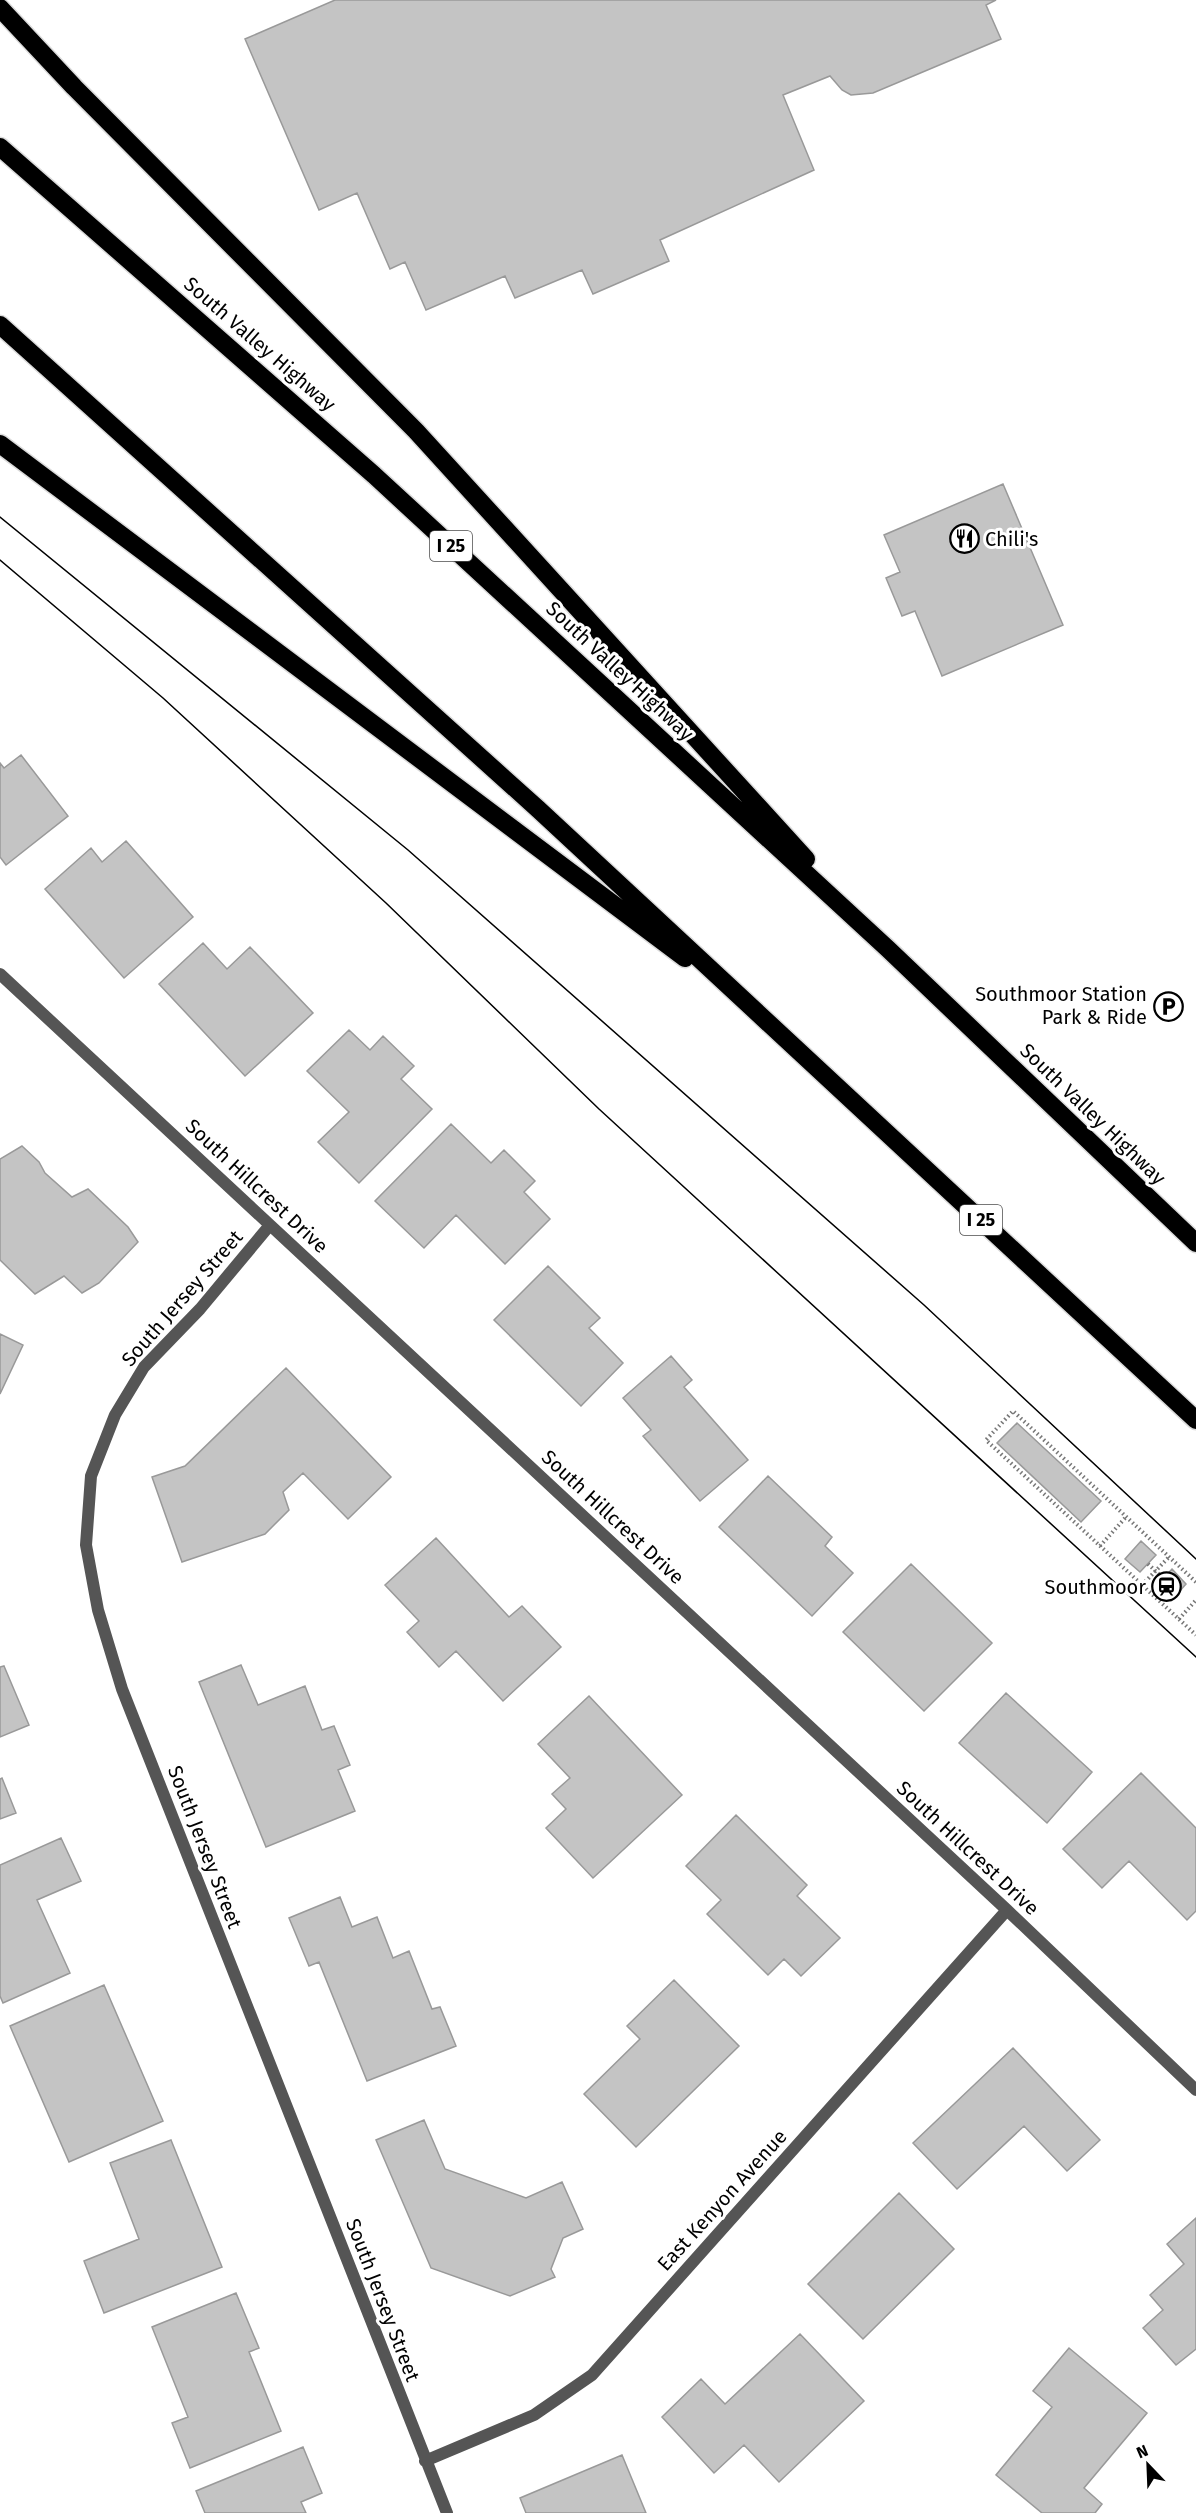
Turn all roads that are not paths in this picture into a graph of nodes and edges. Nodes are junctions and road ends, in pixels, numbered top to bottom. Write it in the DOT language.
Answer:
graph roads {
  1 [pos="0,8"];
  2 [pos="0,147"];
  3 [pos="0,326"];
  4 [pos="0,444"];
  5 [pos="888,950"];
  6 [pos="0,974"];
  7 [pos="766,1019"];
  8 [pos="270,1225"];
  9 [pos="1196,1243"];
  10 [pos="1196,1420"];
  11 [pos="1007,1910"];
  12 [pos="1196,2090"];
  13 [pos="425,2461"];
  14 [pos="447,2513"];
  1 -- 5 [label="highway"];
  2 -- 5 [label="highway, South Valley Highway / I 25"];
  3 -- 7 [label="highway, I 25"];
  4 -- 7 [label="highway"];
  5 -- 9 [label="highway, South Valley Highway / I 25"];
  6 -- 8 [label="street, South Hillcrest Drive"];
  7 -- 10 [label="highway, I 25"];
  8 -- 11 [label="street, South Hillcrest Drive"];
  8 -- 13 [label="street, South Jersey Street"];
  11 -- 12 [label="street, South Hillcrest Drive"];
  11 -- 13 [label="street, East Kenyon Avenue"];
  13 -- 14 [label="street, South Jersey Street"];
}
